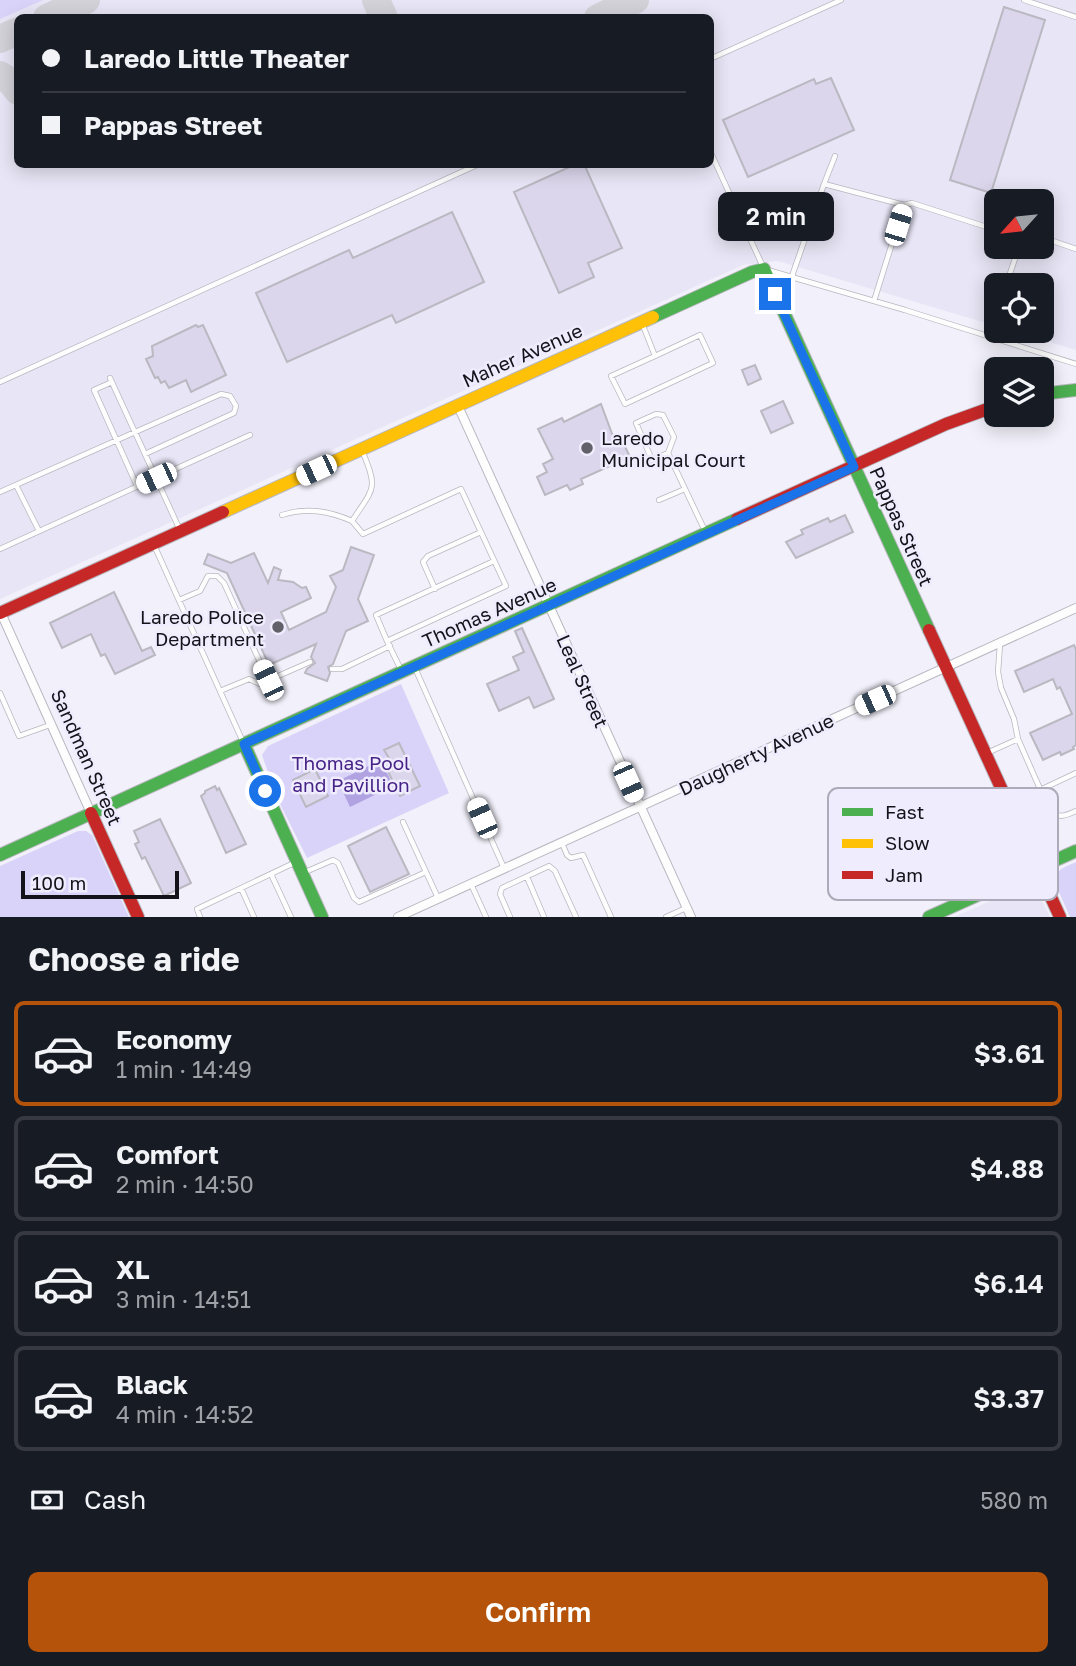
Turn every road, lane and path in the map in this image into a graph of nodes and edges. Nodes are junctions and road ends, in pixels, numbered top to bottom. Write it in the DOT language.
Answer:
graph roads {
  1 [pos="841,0"];
  2 [pos="1024,0"];
  3 [pos="1076,18"];
  4 [pos="714,57"];
  5 [pos="835,156"];
  6 [pos="714,160"];
  7 [pos="470,168"];
  8 [pos="824,184"];
  9 [pos="904,205"];
  10 [pos="984,226"];
  11 [pos="1054,241"];
  12 [pos="1076,248"];
  13 [pos="764,269"];
  14 [pos="792,276"];
  15 [pos="874,301"];
  16 [pos="641,322"];
  17 [pos="984,336"];
  18 [pos="1007,343"];
  19 [pos="655,356"];
  20 [pos="1076,365"];
  21 [pos="0,382"];
  22 [pos="1076,390"];
  23 [pos="1054,393"];
  24 [pos="458,406"];
  25 [pos="984,410"];
  26 [pos="134,431"];
  27 [pos="250,435"];
  28 [pos="116,440"];
  29 [pos="362,450"];
  30 [pos="668,453"];
  31 [pos="145,454"];
  32 [pos="854,467"];
  33 [pos="156,478"];
  34 [pos="16,485"];
  35 [pos="137,486"];
  36 [pos="685,489"];
  37 [pos="0,492"];
  38 [pos="659,500"];
  39 [pos="282,514"];
  40 [pos="352,521"];
  41 [pos="38,531"];
  42 [pos="181,532"];
  43 [pos="481,533"];
  44 [pos="706,534"];
  45 [pos="154,545"];
  46 [pos="0,549"];
  47 [pos="494,561"];
  48 [pos="435,589"];
  49 [pos="179,600"];
  50 [pos="549,606"];
  51 [pos="1076,608"];
  52 [pos="0,613"];
  53 [pos="1000,642"];
  54 [pos="388,643"];
  55 [pos="310,662"];
  56 [pos="946,667"];
  57 [pos="331,669"];
  58 [pos="408,670"];
  59 [pos="268,680"];
  60 [pos="220,691"];
  61 [pos="0,693"];
  62 [pos="51,724"];
  63 [pos="1018,739"];
  64 [pos="244,744"];
  65 [pos="986,754"];
  66 [pos="1076,774"];
  67 [pos="1002,788"];
  68 [pos="1039,788"];
  69 [pos="1044,788"];
  70 [pos="640,807"];
  71 [pos="1076,811"];
  72 [pos="91,813"];
  73 [pos="1058,816"];
  74 [pos="403,822"];
  75 [pos="562,842"];
  76 [pos="1076,851"];
  77 [pos="0,855"];
  78 [pos="1058,859"];
  79 [pos="300,867"];
  80 [pos="504,869"];
  81 [pos="426,872"];
  82 [pos="271,874"];
  83 [pos="527,877"];
  84 [pos="471,884"];
  85 [pos="241,888"];
  86 [pos="438,899"];
  87 [pos="974,900"];
  88 [pos="1052,900"];
  89 [pos="686,908"];
  90 [pos="946,914"];
  91 [pos="138,917"];
  92 [pos="200,917"];
  93 [pos="254,917"];
  94 [pos="290,917"];
  95 [pos="322,917"];
  96 [pos="398,917"];
  97 [pos="486,917"];
  98 [pos="510,917"];
  99 [pos="544,917"];
  100 [pos="576,917"];
  101 [pos="611,917"];
  102 [pos="666,917"];
  103 [pos="691,917"];
  104 [pos="929,917"];
  105 [pos="1060,917"];
  1 -- 4 [label="lane"];
  2 -- 3 [label="lane"];
  5 -- 8 [label="lane"];
  6 -- 13 [label="lane, Pappas Street"];
  7 -- 21 [label="lane"];
  8 -- 9 [label="lane"];
  8 -- 14 [label="lane"];
  9 -- 10 [label="lane"];
  9 -- 15 [label="lane"];
  11 -- 12 [label="lane"];
  13 -- 14 [label="lane"];
  13 -- 16 [label="street, Maher Avenue"];
  13 -- 32 [label="street, Pappas Street"];
  14 -- 15 [label="lane"];
  15 -- 17 [label="lane"];
  16 -- 19 [label="lane"];
  16 -- 24 [label="street, Maher Avenue"];
  18 -- 20 [label="lane"];
  19 -- 19 [label="lane"];
  22 -- 23 [label="street"];
  24 -- 29 [label="street, Maher Avenue"];
  24 -- 50 [label="street, Leal Street"];
  25 -- 32 [label="street, Thomas Avenue"];
  26 -- 28 [label="lane"];
  26 -- 28 [label="lane"];
  26 -- 31 [label="lane"];
  26 -- 31 [label="lane"];
  27 -- 33 [label="lane"];
  28 -- 34 [label="lane"];
  28 -- 35 [label="lane"];
  29 -- 40 [label="lane"];
  29 -- 42 [label="street, Maher Avenue"];
  30 -- 30 [label="lane"];
  30 -- 36 [label="lane"];
  31 -- 33 [label="lane"];
  32 -- 44 [label="street, Thomas Avenue"];
  32 -- 56 [label="street, Pappas Street"];
  33 -- 35 [label="lane"];
  33 -- 42 [label="lane"];
  34 -- 37 [label="lane"];
  34 -- 41 [label="lane"];
  35 -- 41 [label="lane"];
  36 -- 38 [label="lane"];
  36 -- 44 [label="lane"];
  39 -- 40 [label="lane"];
  40 -- 43 [label="lane"];
  41 -- 46 [label="lane"];
  42 -- 45 [label="street, Maher Avenue"];
  43 -- 47 [label="lane"];
  43 -- 48 [label="lane"];
  44 -- 50 [label="street, Thomas Avenue"];
  45 -- 49 [label="lane"];
  45 -- 52 [label="street, Maher Avenue"];
  47 -- 48 [label="lane"];
  47 -- 54 [label="lane"];
  48 -- 54 [label="lane"];
  49 -- 59 [label="lane"];
  49 -- 60 [label="lane"];
  50 -- 58 [label="street, Thomas Avenue"];
  50 -- 70 [label="street, Leal Street"];
  51 -- 53 [label="street, Daugherty Avenue"];
  52 -- 62 [label="street, Sandman Street"];
  53 -- 56 [label="street, Daugherty Avenue"];
  53 -- 63 [label="lane"];
  54 -- 57 [label="lane"];
  54 -- 58 [label="lane"];
  55 -- 59 [label="lane"];
  56 -- 65 [label="street, Pappas Street"];
  56 -- 70 [label="street, Daugherty Avenue"];
  58 -- 64 [label="street, Thomas Avenue"];
  58 -- 80 [label="lane"];
  59 -- 60 [label="lane"];
  60 -- 64 [label="lane"];
  61 -- 62 [label="lane"];
  62 -- 72 [label="street, Sandman Street"];
  63 -- 65 [label="lane"];
  63 -- 68 [label="lane"];
  64 -- 72 [label="street, Thomas Avenue"];
  64 -- 79 [label="street"];
  65 -- 67 [label="street, Pappas Street"];
  66 -- 69 [label="lane"];
  70 -- 75 [label="street, Daugherty Avenue"];
  70 -- 89 [label="street, Leal Street"];
  71 -- 73 [label="lane"];
  72 -- 77 [label="street, Thomas Avenue"];
  72 -- 91 [label="street, Sandman Street"];
  74 -- 81 [label="lane"];
  75 -- 80 [label="street, Daugherty Avenue"];
  75 -- 101 [label="lane"];
  76 -- 78 [label="street"];
  79 -- 81 [label="lane"];
  79 -- 82 [label="lane"];
  79 -- 95 [label="street"];
  80 -- 84 [label="street, Daugherty Avenue"];
  81 -- 86 [label="lane"];
  82 -- 85 [label="lane"];
  82 -- 94 [label="lane"];
  83 -- 98 [label="lane"];
  83 -- 99 [label="lane"];
  83 -- 100 [label="lane"];
  84 -- 86 [label="street, Daugherty Avenue"];
  84 -- 97 [label="lane"];
  85 -- 92 [label="lane"];
  85 -- 93 [label="lane"];
  86 -- 96 [label="street, Daugherty Avenue"];
  87 -- 90 [label="street"];
  88 -- 105 [label="street, Pappas Street"];
  89 -- 102 [label="lane"];
  89 -- 103 [label="street, Leal Street"];
  90 -- 104 [label="street"];
}
